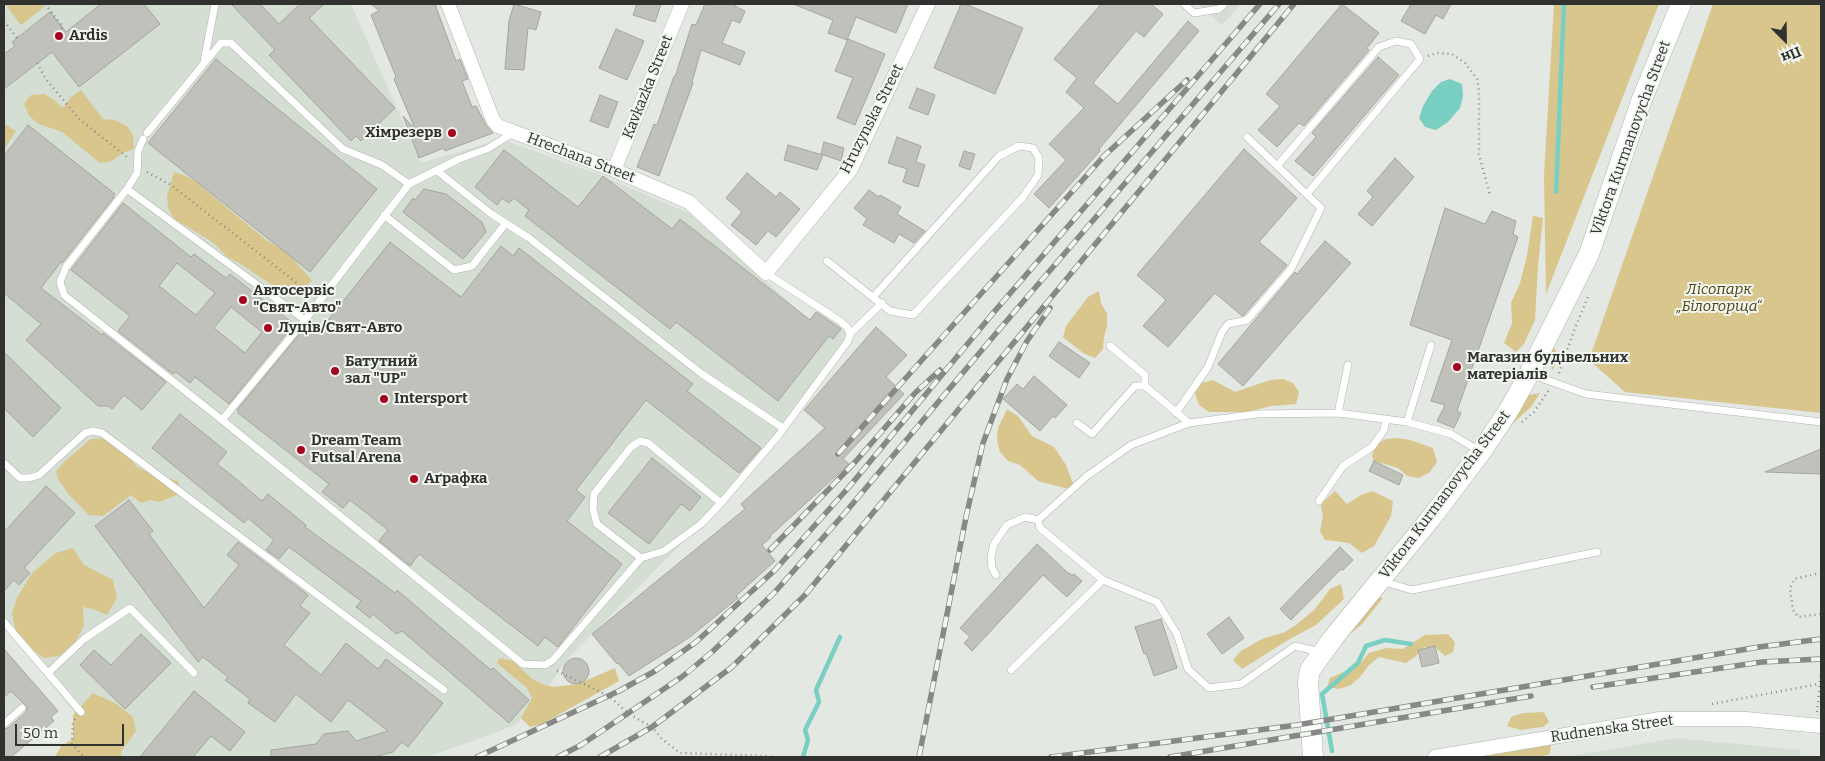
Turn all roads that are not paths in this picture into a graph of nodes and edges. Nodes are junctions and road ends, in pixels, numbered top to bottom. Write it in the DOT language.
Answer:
graph roads {
  1 [pos="215,4"];
  2 [pos="448,4"];
  3 [pos="682,4"];
  4 [pos="928,4"];
  5 [pos="1184,4"];
  6 [pos="1224,4"];
  7 [pos="1681,4"];
  8 [pos="204,64"];
  9 [pos="513,133"];
  10 [pos="1247,137"];
  11 [pos="1277,166"];
  12 [pos="436,170"];
  13 [pos="614,170"];
  14 [pos="409,184"];
  15 [pos="127,189"];
  16 [pos="1307,194"];
  17 [pos="384,215"];
  18 [pos="506,224"];
  19 [pos="827,261"];
  20 [pos="766,273"];
  21 [pos="874,296"];
  22 [pos="882,303"];
  23 [pos="305,320"];
  24 [pos="850,334"];
  25 [pos="1431,345"];
  26 [pos="1110,346"];
  27 [pos="1348,365"];
  28 [pos="1530,374"];
  29 [pos="1145,386"];
  30 [pos="1176,413"];
  31 [pos="1338,413"];
  32 [pos="222,420"];
  33 [pos="1386,420"];
  34 [pos="1407,422"];
  35 [pos="1821,422"];
  36 [pos="1077,423"];
  37 [pos="1188,424"];
  38 [pos="783,428"];
  39 [pos="1481,452"];
  40 [pos="4,463"];
  41 [pos="1319,500"];
  42 [pos="721,503"];
  43 [pos="1038,520"];
  44 [pos="1597,552"];
  45 [pos="641,558"];
  46 [pos="996,575"];
  47 [pos="1103,580"];
  48 [pos="1381,581"];
  49 [pos="4,622"];
  50 [pos="1322,652"];
  51 [pos="1011,670"];
  52 [pos="48,673"];
  53 [pos="194,673"];
  54 [pos="444,690"];
  55 [pos="22,708"];
  56 [pos="81,712"];
  57 [pos="1819,720"];
  58 [pos="4,724"];
  59 [pos="1314,757"];
  60 [pos="1435,757"];
  1 -- 8 [label="lane"];
  2 -- 9 [label="street, Hrechana Street"];
  3 -- 13 [label="street, Kavkazka Street"];
  4 -- 20 [label="street, Hruzynska Street"];
  5 -- 6 [label="lane"];
  7 -- 28 [label="street, Viktora Kurmanovycha Street"];
  8 -- 14 [label="lane"];
  8 -- 15 [label="lane"];
  9 -- 12 [label="lane"];
  9 -- 13 [label="street, Hrechana Street"];
  10 -- 11 [label="lane"];
  11 -- 16 [label="lane"];
  11 -- 16 [label="lane"];
  12 -- 14 [label="lane"];
  12 -- 18 [label="lane"];
  13 -- 20 [label="street, Hrechana Street"];
  14 -- 17 [label="lane"];
  15 -- 23 [label="lane"];
  15 -- 32 [label="lane"];
  16 -- 30 [label="lane"];
  17 -- 18 [label="lane"];
  17 -- 23 [label="lane"];
  18 -- 38 [label="lane"];
  19 -- 21 [label="lane"];
  20 -- 24 [label="lane"];
  21 -- 22 [label="lane"];
  21 -- 22 [label="lane"];
  22 -- 24 [label="lane"];
  23 -- 32 [label="lane"];
  24 -- 38 [label="lane"];
  25 -- 34 [label="lane"];
  26 -- 29 [label="lane"];
  27 -- 31 [label="lane"];
  28 -- 35 [label="lane"];
  28 -- 39 [label="street, Viktora Kurmanovycha Street"];
  29 -- 30 [label="lane"];
  29 -- 36 [label="lane"];
  30 -- 37 [label="lane"];
  31 -- 33 [label="lane"];
  31 -- 37 [label="lane"];
  32 -- 45 [label="lane"];
  33 -- 34 [label="lane"];
  33 -- 41 [label="lane"];
  34 -- 39 [label="lane"];
  37 -- 43 [label="lane"];
  38 -- 42 [label="lane"];
  39 -- 48 [label="street, Viktora Kurmanovycha Street"];
  40 -- 54 [label="lane"];
  42 -- 45 [label="lane"];
  42 -- 45 [label="lane"];
  43 -- 46 [label="lane"];
  43 -- 47 [label="lane"];
  44 -- 48 [label="lane"];
  47 -- 50 [label="lane"];
  47 -- 51 [label="lane"];
  48 -- 50 [label="street, Viktora Kurmanovycha Street"];
  49 -- 52 [label="lane"];
  50 -- 59 [label="street, Viktora Kurmanovycha Street"];
  52 -- 53 [label="lane"];
  52 -- 56 [label="lane"];
  55 -- 58 [label="lane"];
  57 -- 60 [label="street, Rudnenska Street"];
}
